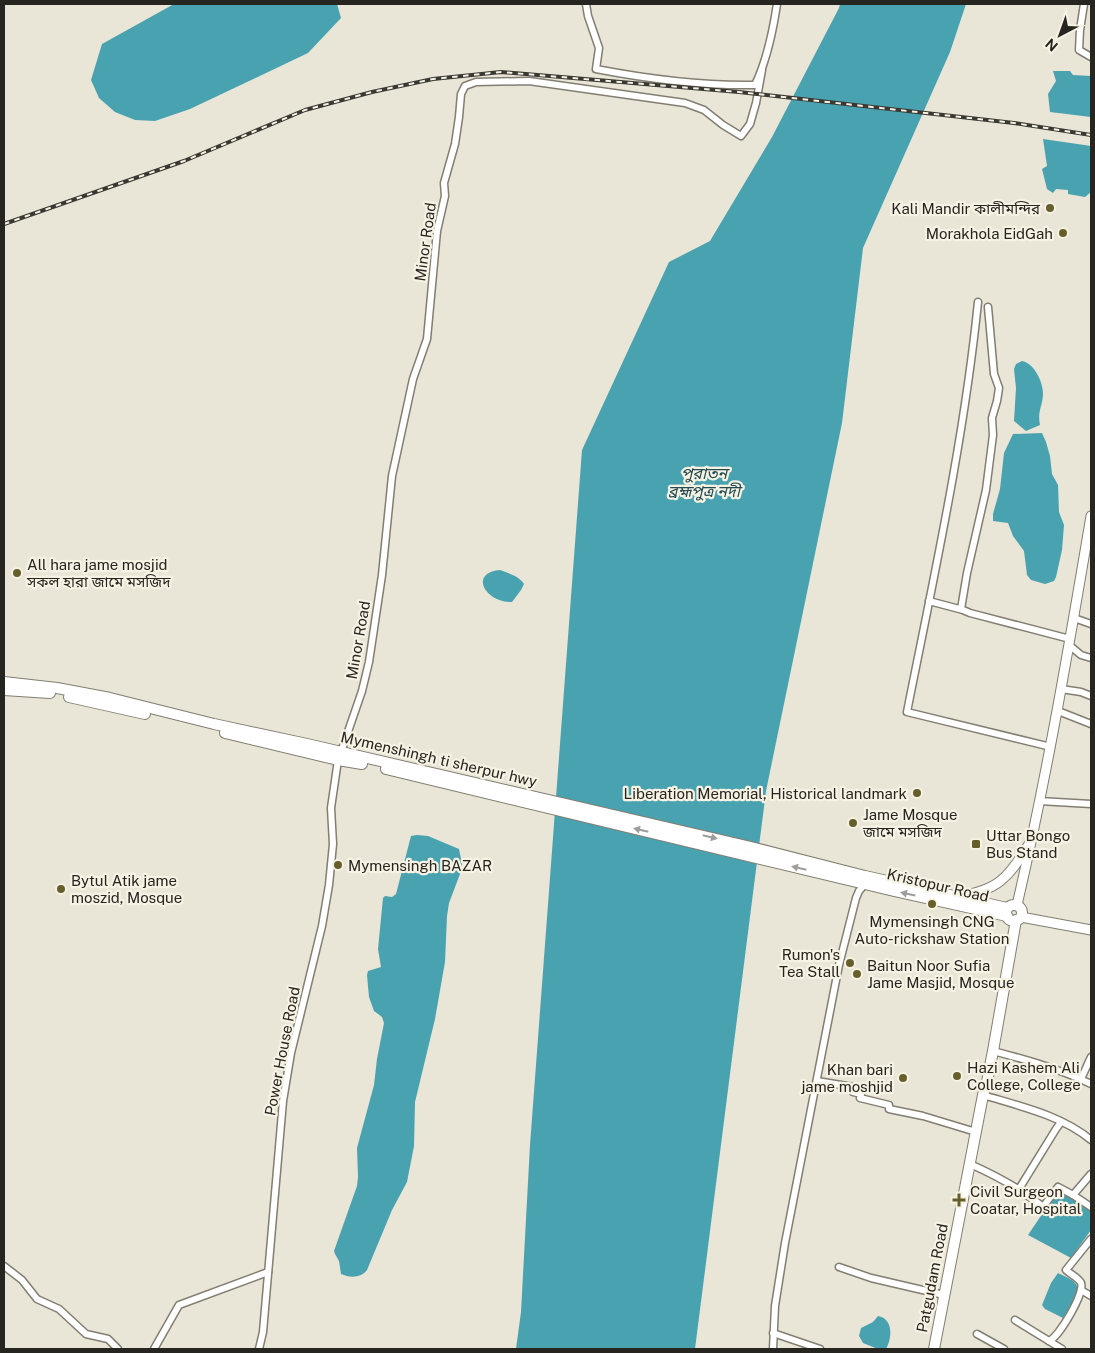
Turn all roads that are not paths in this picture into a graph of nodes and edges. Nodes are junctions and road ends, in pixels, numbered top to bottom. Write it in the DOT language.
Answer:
graph roads {
  1 [pos="586,4"];
  2 [pos="777,4"];
  3 [pos="1084,4"];
  4 [pos="1091,56"];
  5 [pos="762,70"];
  6 [pos="978,302"];
  7 [pos="988,307"];
  8 [pos="1091,516"];
  9 [pos="929,601"];
  10 [pos="960,609"];
  11 [pos="1074,618"];
  12 [pos="1091,624"];
  13 [pos="1070,642"];
  14 [pos="1091,658"];
  15 [pos="4,682"];
  16 [pos="1062,689"];
  17 [pos="4,690"];
  18 [pos="1091,696"];
  19 [pos="1058,711"];
  20 [pos="1091,724"];
  21 [pos="1051,747"];
  22 [pos="340,756"];
  23 [pos="1040,801"];
  24 [pos="1091,804"];
  25 [pos="1033,838"];
  26 [pos="865,881"];
  27 [pos="958,896"];
  28 [pos="1013,914"];
  29 [pos="1091,930"];
  30 [pos="993,1051"];
  31 [pos="1091,1056"];
  32 [pos="1081,1079"];
  33 [pos="817,1081"];
  34 [pos="1091,1084"];
  35 [pos="983,1095"];
  36 [pos="1061,1122"];
  37 [pos="976,1132"];
  38 [pos="1091,1140"];
  39 [pos="970,1164"];
  40 [pos="1091,1174"];
  41 [pos="1019,1189"];
  42 [pos="1073,1195"];
  43 [pos="1091,1207"];
  44 [pos="1090,1243"];
  45 [pos="4,1266"];
  46 [pos="839,1267"];
  47 [pos="268,1272"];
  48 [pos="1080,1290"];
  49 [pos="944,1295"];
  50 [pos="1091,1296"];
  51 [pos="1014,1320"];
  52 [pos="773,1333"];
  53 [pos="977,1334"];
  54 [pos="1049,1341"];
  55 [pos="118,1349"];
  56 [pos="154,1349"];
  57 [pos="259,1349"];
  58 [pos="773,1349"];
  59 [pos="820,1349"];
  60 [pos="934,1349"];
  61 [pos="1004,1349"];
  62 [pos="1062,1349"];
  1 -- 5 [label="street"];
  2 -- 5 [label="street"];
  3 -- 4 [label="street"];
  5 -- 22 [label="street, Minor Road"];
  6 -- 9 [label="street"];
  7 -- 10 [label="street"];
  8 -- 11 [label="main road"];
  9 -- 10 [label="street"];
  9 -- 21 [label="street"];
  10 -- 13 [label="street"];
  11 -- 12 [label="street"];
  11 -- 13 [label="main road"];
  13 -- 14 [label="street"];
  13 -- 16 [label="main road"];
  15 -- 22 [label="main road, Mymenshingh ti sherpur hwy"];
  16 -- 18 [label="street"];
  16 -- 19 [label="main road"];
  17 -- 22 [label="main road, Mymenshingh ti sherpur hwy"];
  19 -- 20 [label="street"];
  19 -- 21 [label="main road"];
  21 -- 23 [label="main road"];
  22 -- 26 [label="main road, Mymenshingh ti sherpur hwy"];
  22 -- 47 [label="street, Power House Road"];
  23 -- 24 [label="street"];
  23 -- 25 [label="main road"];
  25 -- 27 [label="main road"];
  25 -- 28 [label="main road"];
  26 -- 27 [label="main road, Kristopur Road"];
  28 -- 26 [label="main road, Kristopur Road, one-way"];
  26 -- 33 [label="street"];
  27 -- 28 [label="main road, Kristopur Road"];
  28 -- 29 [label="main road, Kristopur Road"];
  28 -- 30 [label="main road, Patgudam Road"];
  28 -- 35 [label="main road, Patgudam Road"];
  30 -- 32 [label="street"];
  30 -- 35 [label="main road, Patgudam Road"];
  31 -- 32 [label="street"];
  32 -- 34 [label="street"];
  33 -- 37 [label="street"];
  33 -- 52 [label="street"];
  35 -- 36 [label="street"];
  35 -- 37 [label="main road, Patgudam Road"];
  36 -- 38 [label="street"];
  36 -- 41 [label="street"];
  37 -- 39 [label="main road, Patgudam Road"];
  39 -- 41 [label="street"];
  39 -- 49 [label="main road, Patgudam Road"];
  40 -- 42 [label="street"];
  41 -- 42 [label="street"];
  42 -- 43 [label="street"];
  44 -- 48 [label="street"];
  45 -- 55 [label="street"];
  46 -- 49 [label="street"];
  47 -- 56 [label="street"];
  47 -- 57 [label="street, Power House Road"];
  48 -- 50 [label="street"];
  48 -- 54 [label="street"];
  49 -- 60 [label="main road, Patgudam Road"];
  51 -- 54 [label="street"];
  52 -- 58 [label="street"];
  52 -- 59 [label="street"];
  53 -- 61 [label="street"];
  54 -- 62 [label="street"];
}
